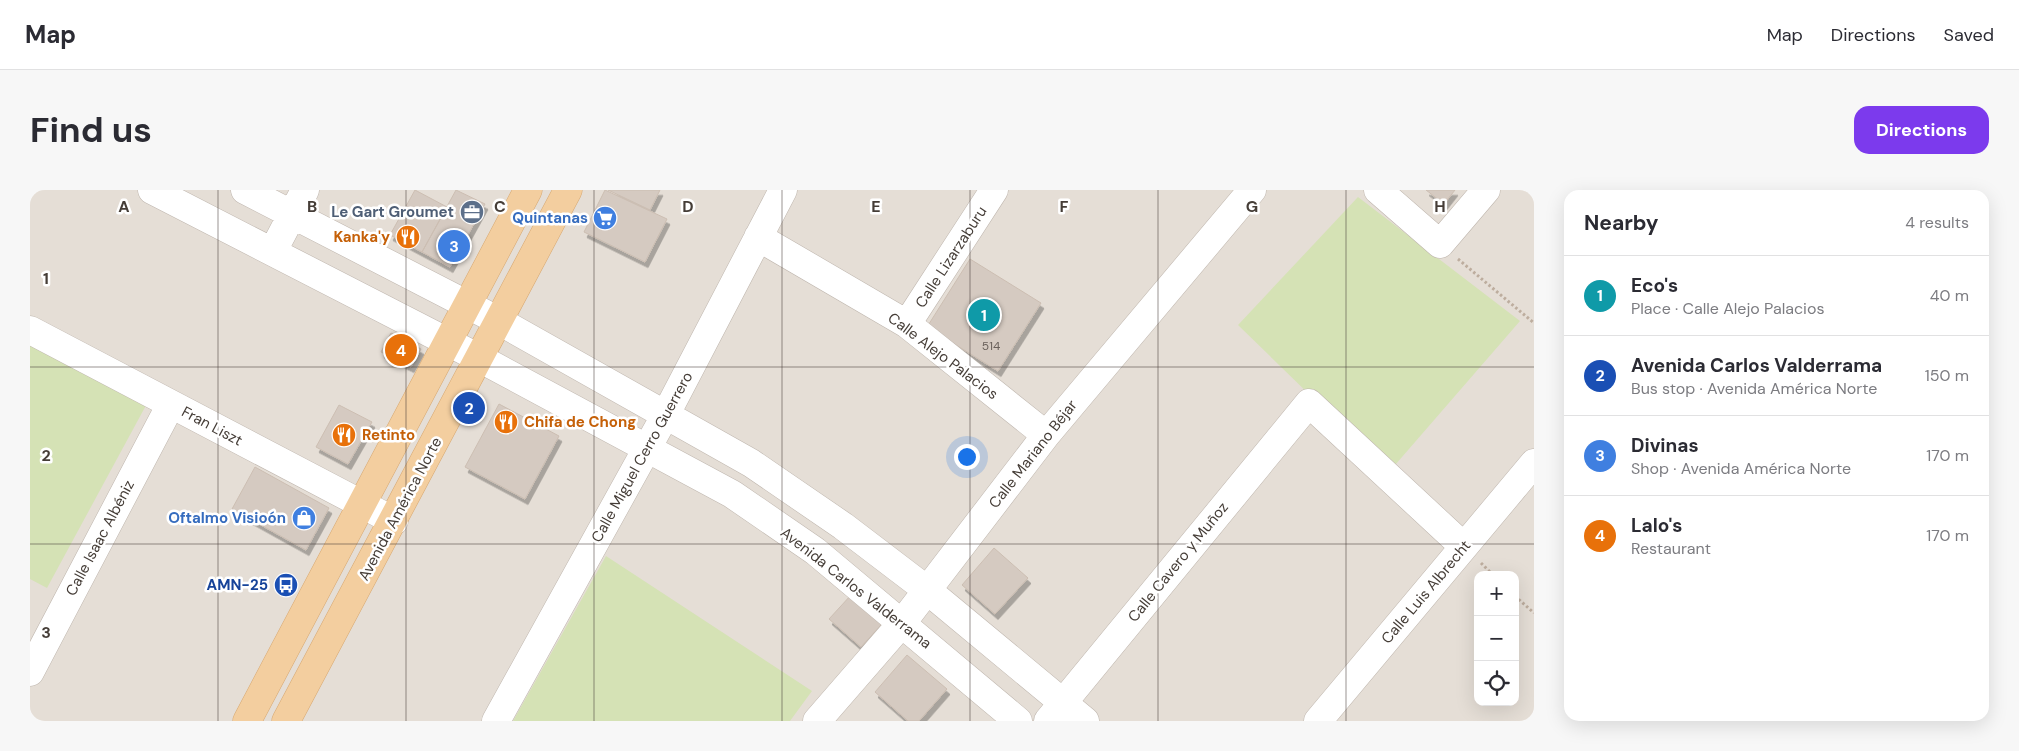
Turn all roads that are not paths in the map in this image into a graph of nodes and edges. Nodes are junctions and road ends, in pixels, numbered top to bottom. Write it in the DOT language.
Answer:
graph roads {
  1 [pos="152,190"];
  2 [pos="246,190"];
  3 [pos="528,190"];
  4 [pos="568,190"];
  5 [pos="783,190"];
  6 [pos="994,190"];
  7 [pos="1252,190"];
  8 [pos="1378,190"];
  9 [pos="1486,190"];
  10 [pos="299,202"];
  11 [pos="758,237"];
  12 [pos="273,251"];
  13 [pos="468,305"];
  14 [pos="499,321"];
  15 [pos="907,324"];
  16 [pos="30,330"];
  17 [pos="449,342"];
  18 [pos="479,358"];
  19 [pos="171,404"];
  20 [pos="666,414"];
  21 [pos="1046,435"];
  22 [pos="648,447"];
  23 [pos="1534,463"];
  24 [pos="362,504"];
  25 [pos="394,521"];
  26 [pos="1463,546"];
  27 [pos="927,590"];
  28 [pos="902,623"];
  29 [pos="30,672"];
  30 [pos="1056,712"];
  31 [pos="248,721"];
  32 [pos="286,721"];
  33 [pos="496,721"];
  34 [pos="817,721"];
  35 [pos="1018,721"];
  36 [pos="1085,721"];
  37 [pos="1318,721"];
  1 -- 12 [label="street, Avenida Carlos Valderrama"];
  2 -- 10 [label="street"];
  3 -- 13 [label="main road"];
  4 -- 14 [label="main road, Avenida América Norte"];
  5 -- 11 [label="street, Calle Miguel Cerro Guerrero"];
  6 -- 15 [label="street, Calle Lizarzaburu"];
  7 -- 21 [label="street, Calle Mariano Béjar"];
  8 -- 9 [label="street"];
  10 -- 12 [label="street"];
  10 -- 13 [label="street"];
  11 -- 15 [label="street, Calle Alejo Palacios"];
  11 -- 20 [label="street, Calle Miguel Cerro Guerrero"];
  12 -- 17 [label="street, Avenida Carlos Valderrama"];
  13 -- 14 [label="street"];
  13 -- 17 [label="main road"];
  14 -- 18 [label="main road, Avenida América Norte"];
  14 -- 20 [label="street"];
  15 -- 21 [label="street, Calle Alejo Palacios"];
  16 -- 19 [label="street, Fran Liszt"];
  17 -- 18 [label="street, Avenida Carlos Valderrama"];
  17 -- 24 [label="main road"];
  18 -- 22 [label="street, Avenida Carlos Valderrama"];
  18 -- 25 [label="main road, Avenida América Norte"];
  19 -- 24 [label="street, Fran Liszt"];
  19 -- 29 [label="street, Calle Isaac Albéniz"];
  20 -- 22 [label="street, Calle Miguel Cerro Guerrero"];
  20 -- 27 [label="street"];
  21 -- 27 [label="street, Calle Mariano Béjar"];
  22 -- 28 [label="street, Avenida Carlos Valderrama"];
  22 -- 33 [label="street, Calle Miguel Cerro Guerrero"];
  23 -- 26 [label="street, Calle Luis Albrecht"];
  24 -- 25 [label="street, Fran Liszt"];
  24 -- 31 [label="main road"];
  25 -- 32 [label="main road, Avenida América Norte"];
  26 -- 30 [label="street, Calle Cavero y Muñoz"];
  26 -- 37 [label="street, Calle Luis Albrecht"];
  27 -- 28 [label="street, Calle Mariano Béjar"];
  27 -- 30 [label="street"];
  28 -- 34 [label="street, Calle Mariano Béjar"];
  28 -- 35 [label="street, Avenida Carlos Valderrama"];
  30 -- 36 [label="street"];
}
